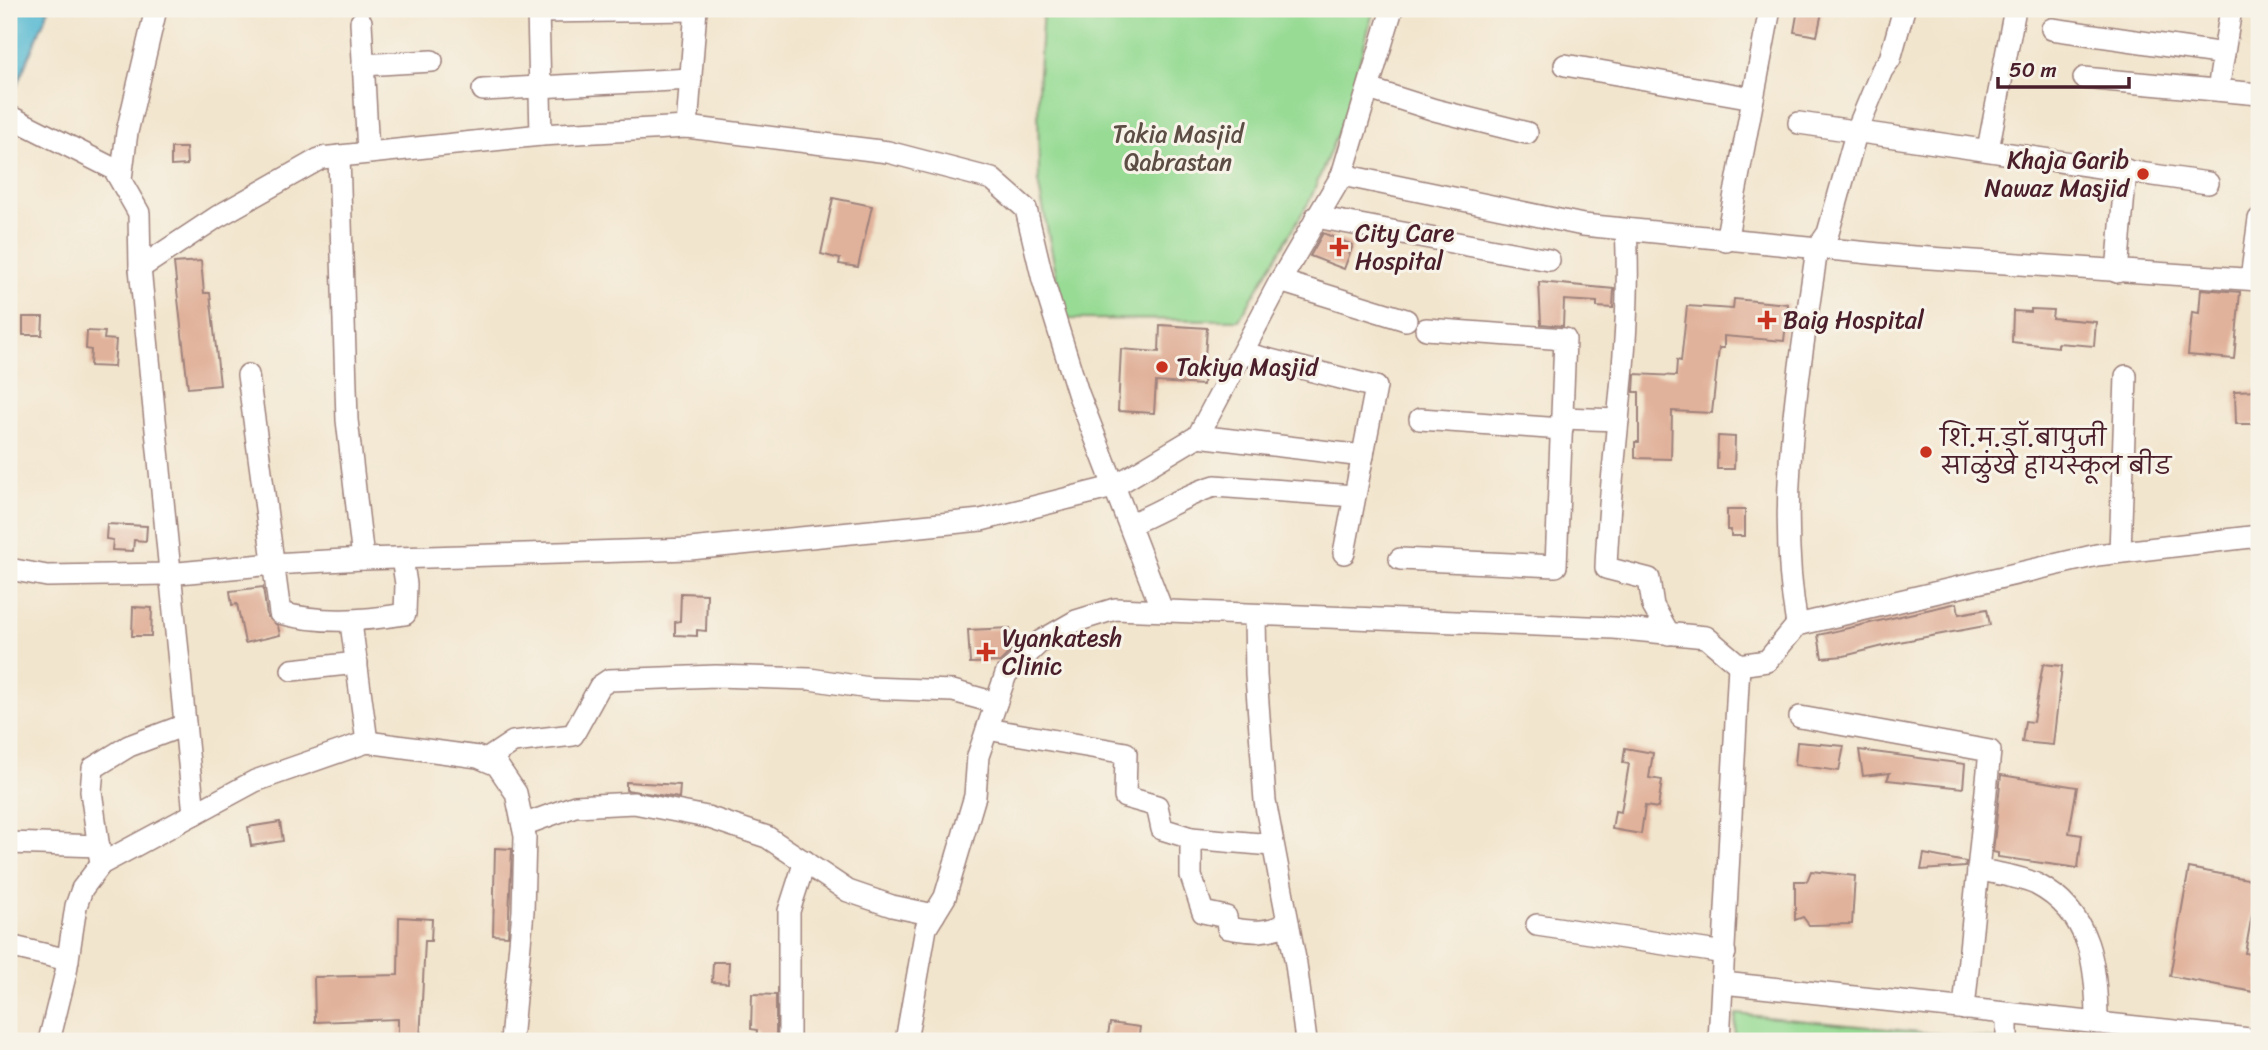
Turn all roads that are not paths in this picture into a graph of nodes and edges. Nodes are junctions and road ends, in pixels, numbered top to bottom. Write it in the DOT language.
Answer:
graph roads {
  1 [pos="156,9"];
  2 [pos="696,9"];
  3 [pos="1392,9"];
  4 [pos="1770,9"];
  5 [pos="1904,9"];
  6 [pos="2015,9"];
  7 [pos="2231,9"];
  8 [pos="538,10"];
  9 [pos="361,22"];
  10 [pos="2052,29"];
  11 [pos="2224,54"];
  12 [pos="432,61"];
  13 [pos="363,65"];
  14 [pos="1565,65"];
  15 [pos="2084,78"];
  16 [pos="691,79"];
  17 [pos="540,87"];
  18 [pos="1369,89"];
  19 [pos="483,90"];
  20 [pos="2218,90"];
  21 [pos="2259,94"];
  22 [pos="1753,98"];
  23 [pos="9,116"];
  24 [pos="1799,123"];
  25 [pos="687,127"];
  26 [pos="1857,131"];
  27 [pos="1527,133"];
  28 [pos="541,135"];
  29 [pos="1988,149"];
  30 [pos="368,153"];
  31 [pos="339,156"];
  32 [pos="2126,170"];
  33 [pos="1342,174"];
  34 [pos="121,178"];
  35 [pos="2208,183"];
  36 [pos="1316,217"];
  37 [pos="2259,219"];
  38 [pos="1626,230"];
  39 [pos="1726,241"];
  40 [pos="1817,249"];
  41 [pos="1549,260"];
  42 [pos="140,268"];
  43 [pos="2117,272"];
  44 [pos="2255,279"];
  45 [pos="1280,281"];
  46 [pos="1406,320"];
  47 [pos="1426,329"];
  48 [pos="1243,353"];
  49 [pos="248,375"];
  50 [pos="2126,376"];
  51 [pos="1420,419"];
  52 [pos="1618,420"];
  53 [pos="1562,424"];
  54 [pos="1198,436"];
  55 [pos="1363,456"];
  56 [pos="1113,487"];
  57 [pos="1354,496"];
  58 [pos="1130,524"];
  59 [pos="2259,536"];
  60 [pos="2120,552"];
  61 [pos="1344,553"];
  62 [pos="402,558"];
  63 [pos="363,559"];
  64 [pos="1400,559"];
  65 [pos="273,564"];
  66 [pos="9,569"];
  67 [pos="168,574"];
  68 [pos="1162,610"];
  69 [pos="1255,616"];
  70 [pos="351,622"];
  71 [pos="1797,625"];
  72 [pos="1669,634"];
  73 [pos="357,663"];
  74 [pos="1739,666"];
  75 [pos="292,670"];
  76 [pos="996,702"];
  77 [pos="1800,717"];
  78 [pos="185,725"];
  79 [pos="987,729"];
  80 [pos="367,742"];
  81 [pos="486,760"];
  82 [pos="194,814"];
  83 [pos="523,825"];
  84 [pos="1191,838"];
  85 [pos="9,843"];
  86 [pos="1272,845"];
  87 [pos="100,855"];
  88 [pos="805,861"];
  89 [pos="1978,869"];
  90 [pos="934,915"];
  91 [pos="1288,923"];
  92 [pos="1537,925"];
  93 [pos="9,946"];
  94 [pos="1726,953"];
  95 [pos="68,960"];
  96 [pos="1723,984"];
  97 [pos="1964,1009"];
  98 [pos="2007,1014"];
  99 [pos="2097,1023"];
  100 [pos="2259,1040"];
  101 [pos="49,1041"];
  102 [pos="511,1041"];
  103 [pos="789,1041"];
  104 [pos="906,1041"];
  105 [pos="1306,1041"];
  106 [pos="1719,1041"];
  107 [pos="2007,1041"];
  1 -- 34 [label="street"];
  2 -- 8 [label="street"];
  2 -- 16 [label="street"];
  3 -- 18 [label="street"];
  4 -- 22 [label="street"];
  5 -- 26 [label="street"];
  6 -- 29 [label="street"];
  7 -- 11 [label="street"];
  8 -- 17 [label="street"];
  9 -- 13 [label="street"];
  10 -- 11 [label="street"];
  11 -- 20 [label="street"];
  12 -- 13 [label="street"];
  13 -- 30 [label="street"];
  14 -- 22 [label="street"];
  15 -- 20 [label="street"];
  16 -- 17 [label="street"];
  16 -- 25 [label="street"];
  17 -- 19 [label="street"];
  17 -- 28 [label="street"];
  18 -- 27 [label="street"];
  18 -- 33 [label="street"];
  20 -- 21 [label="street"];
  22 -- 39 [label="street"];
  23 -- 34 [label="street"];
  24 -- 26 [label="street"];
  25 -- 28 [label="street"];
  25 -- 56 [label="street"];
  26 -- 29 [label="street"];
  26 -- 40 [label="street"];
  28 -- 30 [label="street"];
  29 -- 32 [label="street"];
  30 -- 31 [label="street"];
  31 -- 42 [label="street"];
  31 -- 63 [label="street"];
  32 -- 35 [label="street"];
  32 -- 43 [label="street"];
  33 -- 36 [label="street"];
  33 -- 38 [label="street"];
  34 -- 42 [label="street"];
  36 -- 41 [label="street"];
  36 -- 45 [label="street"];
  37 -- 44 [label="street"];
  38 -- 39 [label="street"];
  38 -- 52 [label="street"];
  39 -- 40 [label="street"];
  40 -- 43 [label="street"];
  40 -- 71 [label="street"];
  42 -- 67 [label="street"];
  43 -- 44 [label="street"];
  45 -- 46 [label="street"];
  45 -- 48 [label="street"];
  47 -- 53 [label="street"];
  48 -- 54 [label="street"];
  48 -- 55 [label="street"];
  49 -- 65 [label="street"];
  50 -- 60 [label="street"];
  51 -- 53 [label="street"];
  52 -- 53 [label="street"];
  52 -- 72 [label="street"];
  53 -- 64 [label="street"];
  54 -- 55 [label="street"];
  54 -- 56 [label="street"];
  55 -- 57 [label="street"];
  56 -- 58 [label="street"];
  56 -- 62 [label="street"];
  57 -- 58 [label="street"];
  57 -- 61 [label="street"];
  58 -- 68 [label="street"];
  59 -- 60 [label="street"];
  60 -- 71 [label="street"];
  62 -- 63 [label="street"];
  62 -- 70 [label="street"];
  63 -- 65 [label="street"];
  65 -- 67 [label="street"];
  65 -- 70 [label="street"];
  66 -- 67 [label="street"];
  67 -- 78 [label="street"];
  68 -- 69 [label="street"];
  68 -- 76 [label="street"];
  69 -- 72 [label="street"];
  69 -- 86 [label="street"];
  70 -- 73 [label="street"];
  71 -- 74 [label="street"];
  72 -- 74 [label="street"];
  73 -- 75 [label="street"];
  73 -- 80 [label="street"];
  74 -- 94 [label="street"];
  76 -- 79 [label="street"];
  76 -- 81 [label="street"];
  77 -- 89 [label="street"];
  78 -- 82 [label="street"];
  78 -- 87 [label="street"];
  79 -- 84 [label="street"];
  79 -- 90 [label="street"];
  80 -- 81 [label="street"];
  80 -- 82 [label="street"];
  81 -- 83 [label="street"];
  82 -- 87 [label="street"];
  83 -- 88 [label="street"];
  83 -- 102 [label="street"];
  84 -- 86 [label="street"];
  84 -- 91 [label="street"];
  85 -- 87 [label="street"];
  86 -- 91 [label="street"];
  87 -- 95 [label="street"];
  88 -- 90 [label="street"];
  88 -- 103 [label="street"];
  89 -- 97 [label="street"];
  89 -- 99 [label="street"];
  90 -- 104 [label="street"];
  91 -- 105 [label="street"];
  92 -- 94 [label="street"];
  93 -- 95 [label="street"];
  94 -- 96 [label="street"];
  95 -- 101 [label="street"];
  96 -- 97 [label="street"];
  96 -- 106 [label="street"];
  97 -- 98 [label="street"];
  98 -- 99 [label="street"];
  98 -- 107 [label="street"];
  99 -- 100 [label="street"];
}
